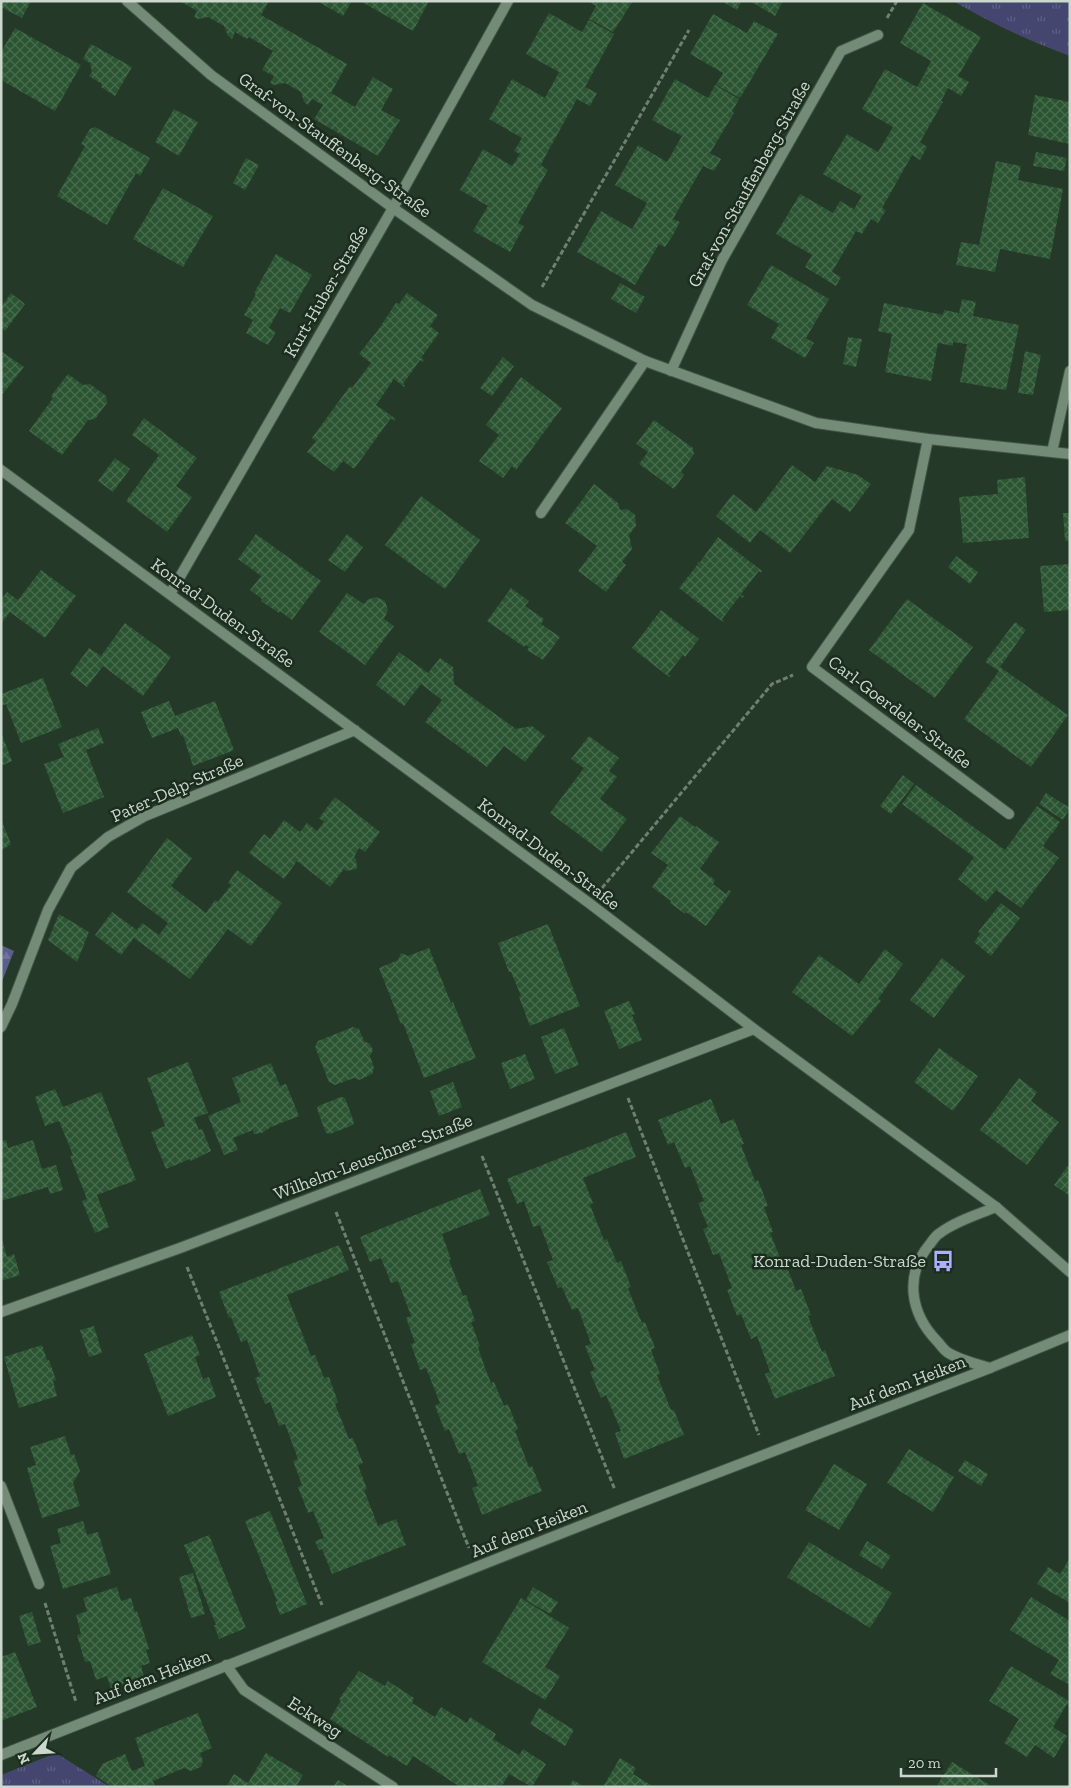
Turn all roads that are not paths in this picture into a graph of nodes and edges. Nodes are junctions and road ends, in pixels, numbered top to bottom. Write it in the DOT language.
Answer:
graph roads {
  1 [pos="127,1"];
  2 [pos="508,1"];
  3 [pos="878,34"];
  4 [pos="393,208"];
  5 [pos="645,361"];
  6 [pos="671,371"];
  7 [pos="1070,371"];
  8 [pos="928,439"];
  9 [pos="1052,452"];
  10 [pos="1070,454"];
  11 [pos="1,470"];
  12 [pos="541,513"];
  13 [pos="170,594"];
  14 [pos="355,730"];
  15 [pos="1009,814"];
  16 [pos="1,1027"];
  17 [pos="754,1029"];
  18 [pos="996,1207"];
  19 [pos="1070,1272"];
  20 [pos="1,1312"];
  21 [pos="1070,1335"];
  22 [pos="990,1368"];
  23 [pos="1,1486"];
  24 [pos="39,1584"];
  25 [pos="226,1665"];
  26 [pos="1,1755"];
  27 [pos="393,1787"];
  1 -- 4 [label="street, Graf-von-Stauffenberg-Straße"];
  2 -- 4 [label="street, Kurt-Huber-Straße"];
  3 -- 6 [label="street, Graf-von-Stauffenberg-Straße"];
  4 -- 5 [label="street, Graf-von-Stauffenberg-Straße"];
  4 -- 13 [label="street, Kurt-Huber-Straße"];
  5 -- 6 [label="street, Graf-von-Stauffenberg-Straße"];
  5 -- 12 [label="street"];
  6 -- 8 [label="street, Graf-von-Stauffenberg-Straße"];
  7 -- 9 [label="street"];
  8 -- 9 [label="street, Graf-von-Stauffenberg-Straße"];
  8 -- 15 [label="street, Carl-Goerdeler-Straße"];
  9 -- 10 [label="street, Graf-von-Stauffenberg-Straße"];
  11 -- 13 [label="street, Konrad-Duden-Straße"];
  13 -- 14 [label="street, Konrad-Duden-Straße"];
  14 -- 16 [label="street, Pater-Delp-Straße"];
  14 -- 17 [label="street, Konrad-Duden-Straße"];
  17 -- 18 [label="street, Konrad-Duden-Straße"];
  17 -- 20 [label="street, Wilhelm-Leuschner-Straße"];
  18 -- 19 [label="street, Konrad-Duden-Straße"];
  18 -- 22 [label="street"];
  21 -- 22 [label="street, Auf dem Heiken"];
  22 -- 25 [label="street, Auf dem Heiken"];
  23 -- 24 [label="street"];
  25 -- 26 [label="street, Auf dem Heiken"];
  25 -- 27 [label="street, Eckweg"];
}
